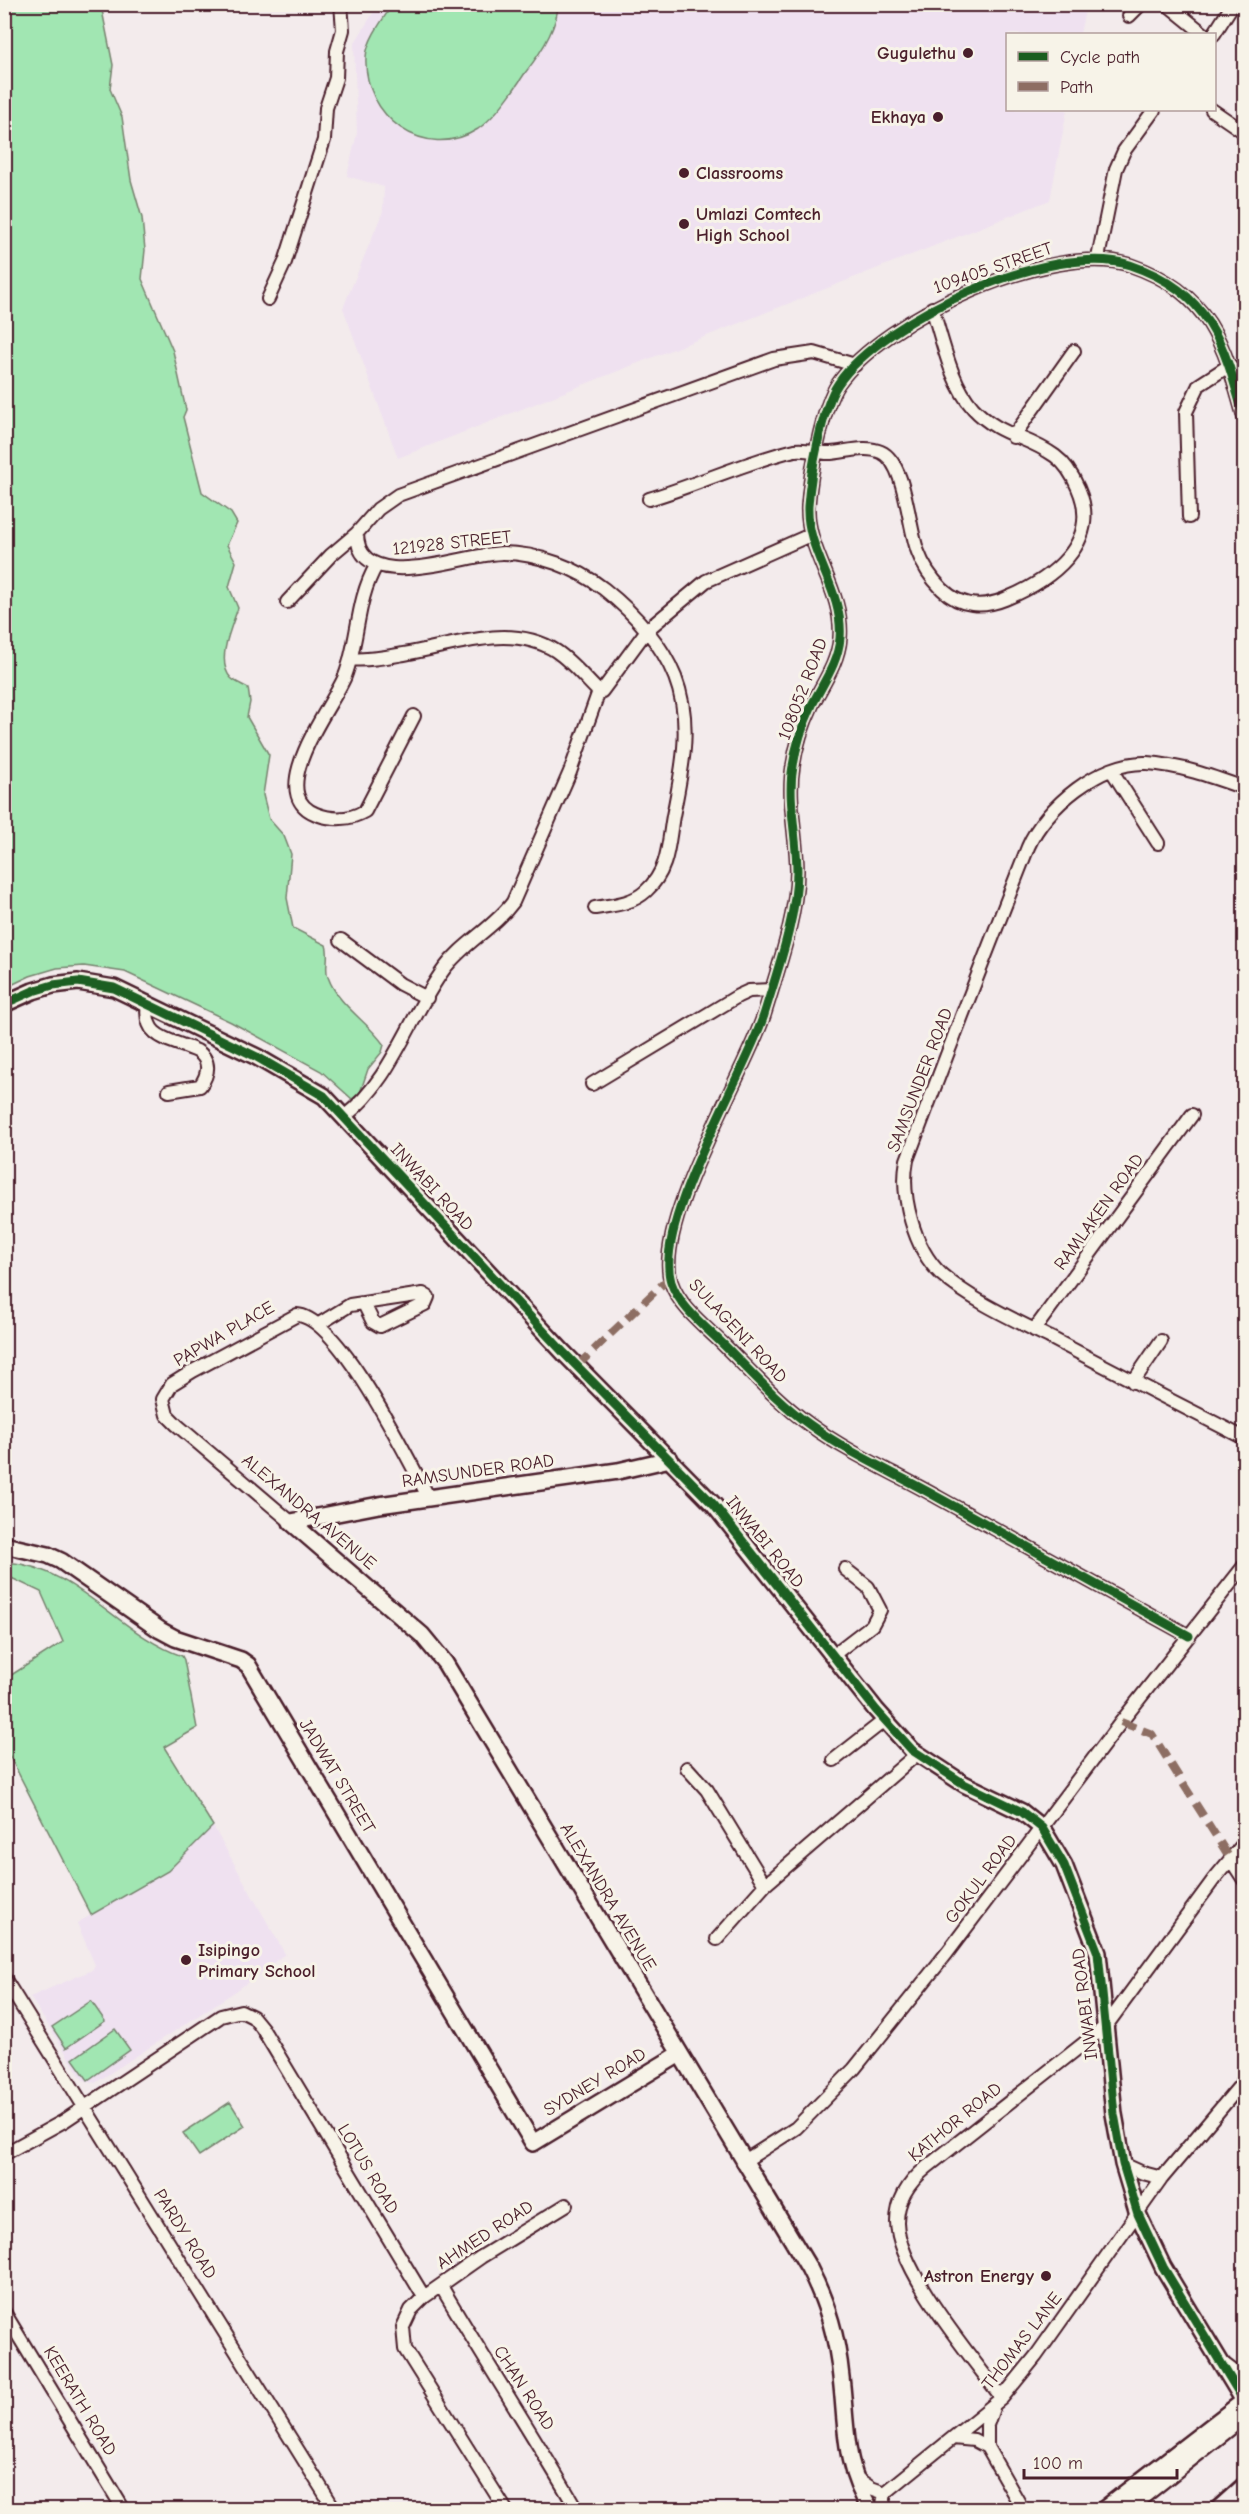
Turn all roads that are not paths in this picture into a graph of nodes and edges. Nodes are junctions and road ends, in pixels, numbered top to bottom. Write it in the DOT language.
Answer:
graph roads {
  1 [pos="341,4"];
  2 [pos="1142,4"];
  3 [pos="1167,4"];
  4 [pos="1233,4"];
  5 [pos="1129,16"];
  6 [pos="1203,33"];
  7 [pos="1215,33"];
  8 [pos="1153,111"];
  9 [pos="1214,111"];
  10 [pos="1245,132"];
  11 [pos="1098,258"];
  12 [pos="268,299"];
  13 [pos="932,308"];
  14 [pos="1074,351"];
  15 [pos="855,365"];
  16 [pos="1230,365"];
  17 [pos="1245,417"];
  18 [pos="1013,437"];
  19 [pos="816,452"];
  20 [pos="649,499"];
  21 [pos="1189,517"];
  22 [pos="357,533"];
  23 [pos="810,535"];
  24 [pos="376,566"];
  25 [pos="287,602"];
  26 [pos="647,630"];
  27 [pos="350,658"];
  28 [pos="599,691"];
  29 [pos="414,716"];
  30 [pos="793,764"];
  31 [pos="1112,771"];
  32 [pos="1245,788"];
  33 [pos="1158,843"];
  34 [pos="595,908"];
  35 [pos="341,940"];
  36 [pos="771,990"];
  37 [pos="426,998"];
  38 [pos="4,1004"];
  39 [pos="148,1004"];
  40 [pos="592,1084"];
  41 [pos="169,1092"];
  42 [pos="1192,1115"];
  43 [pos="344,1117"];
  44 [pos="364,1304"];
  45 [pos="319,1324"];
  46 [pos="1034,1330"];
  47 [pos="1161,1341"];
  48 [pos="1133,1382"];
  49 [pos="163,1399"];
  50 [pos="1245,1438"];
  51 [pos="670,1459"];
  52 [pos="429,1498"];
  53 [pos="291,1522"];
  54 [pos="4,1545"];
  55 [pos="1245,1566"];
  56 [pos="844,1569"];
  57 [pos="1189,1636"];
  58 [pos="833,1655"];
  59 [pos="885,1720"];
  60 [pos="917,1754"];
  61 [pos="834,1760"];
  62 [pos="687,1768"];
  63 [pos="1042,1828"];
  64 [pos="1245,1843"];
  65 [pos="1231,1860"];
  66 [pos="1245,1880"];
  67 [pos="765,1885"];
  68 [pos="717,1939"];
  69 [pos="4,1978"];
  70 [pos="1129,1994"];
  71 [pos="1104,2000"];
  72 [pos="1106,2026"];
  73 [pos="678,2055"];
  74 [pos="1245,2081"];
  75 [pos="85,2107"];
  76 [pos="532,2143"];
  77 [pos="4,2154"];
  78 [pos="743,2162"];
  79 [pos="1123,2164"];
  80 [pos="1162,2178"];
  81 [pos="566,2205"];
  82 [pos="1138,2214"];
  83 [pos="441,2286"];
  84 [pos="424,2297"];
  85 [pos="4,2312"];
  86 [pos="1219,2359"];
  87 [pos="1245,2379"];
  88 [pos="1002,2398"];
  89 [pos="1244,2401"];
  90 [pos="993,2408"];
  91 [pos="1245,2416"];
  92 [pos="953,2438"];
  93 [pos="987,2446"];
  94 [pos="854,2476"];
  95 [pos="885,2493"];
  96 [pos="124,2510"];
  97 [pos="335,2510"];
  98 [pos="506,2510"];
  99 [pos="577,2510"];
  100 [pos="871,2510"];
  101 [pos="882,2510"];
  102 [pos="1023,2510"];
  103 [pos="1103,2510"];
  104 [pos="1125,2510"];
  1 -- 12 [label="street"];
  2 -- 5 [label="street"];
  3 -- 6 [label="street"];
  4 -- 7 [label="street"];
  8 -- 11 [label="street"];
  9 -- 10 [label="street"];
  11 -- 13 [label="street, 109405 STREET"];
  11 -- 16 [label="street, 109405 STREET"];
  13 -- 15 [label="street, 109405 STREET"];
  13 -- 18 [label="street"];
  14 -- 18 [label="street"];
  15 -- 19 [label="street, 109405 STREET"];
  15 -- 22 [label="street"];
  16 -- 17 [label="street, 109405 STREET"];
  16 -- 21 [label="street"];
  18 -- 19 [label="street"];
  19 -- 20 [label="street"];
  19 -- 23 [label="street, 108052 ROAD"];
  22 -- 24 [label="street, 121928 STREET"];
  22 -- 25 [label="street"];
  23 -- 26 [label="street"];
  23 -- 30 [label="street, 108052 ROAD"];
  24 -- 26 [label="street, 121928 STREET"];
  24 -- 27 [label="street"];
  26 -- 28 [label="street"];
  26 -- 34 [label="street, 121928 STREET"];
  27 -- 28 [label="street"];
  27 -- 29 [label="street"];
  28 -- 37 [label="street"];
  30 -- 36 [label="street, SULAGENI ROAD"];
  31 -- 32 [label="street, SAMSUNDER ROAD"];
  31 -- 33 [label="street"];
  31 -- 46 [label="street, SAMSUNDER ROAD"];
  35 -- 37 [label="street"];
  36 -- 40 [label="street"];
  36 -- 57 [label="street, SULAGENI ROAD"];
  37 -- 43 [label="street"];
  38 -- 39 [label="street, INWABI ROAD"];
  39 -- 41 [label="street"];
  39 -- 43 [label="street, INWABI ROAD"];
  42 -- 46 [label="street, RAMLAKEN ROAD"];
  43 -- 51 [label="street, INWABI ROAD"];
  44 -- 44 [label="street"];
  44 -- 45 [label="street"];
  45 -- 49 [label="street, PAPWA PLACE"];
  45 -- 52 [label="street"];
  46 -- 48 [label="street, SAMSUNDER ROAD"];
  47 -- 48 [label="street"];
  48 -- 50 [label="street, SAMSUNDER ROAD"];
  49 -- 53 [label="street, ALEXANDRA AVENUE"];
  51 -- 52 [label="street, RAMSUNDER ROAD"];
  51 -- 58 [label="street, INWABI ROAD"];
  52 -- 53 [label="street, RAMSUNDER ROAD"];
  53 -- 73 [label="street, ALEXANDRA AVENUE"];
  54 -- 76 [label="street, JADWAT STREET"];
  55 -- 57 [label="street, GOKUL ROAD"];
  56 -- 58 [label="street"];
  57 -- 63 [label="street, GOKUL ROAD"];
  58 -- 59 [label="street, INWABI ROAD"];
  59 -- 60 [label="street, INWABI ROAD"];
  59 -- 61 [label="street"];
  60 -- 63 [label="street, INWABI ROAD"];
  60 -- 67 [label="street"];
  62 -- 67 [label="street"];
  63 -- 71 [label="street, INWABI ROAD"];
  63 -- 78 [label="street, GOKUL ROAD"];
  64 -- 65 [label="street, KATHOR ROAD"];
  65 -- 66 [label="street"];
  65 -- 70 [label="street, KATHOR ROAD"];
  67 -- 68 [label="street"];
  69 -- 75 [label="street, PARDY ROAD"];
  70 -- 71 [label="street"];
  70 -- 72 [label="street, KATHOR ROAD"];
  71 -- 72 [label="street, INWABI ROAD"];
  72 -- 79 [label="street, INWABI ROAD"];
  72 -- 88 [label="street, KATHOR ROAD"];
  73 -- 76 [label="street, SYDNEY ROAD"];
  73 -- 78 [label="street, ALEXANDRA AVENUE"];
  74 -- 80 [label="street, THOMAS LANE"];
  75 -- 77 [label="street, LOTUS ROAD"];
  75 -- 84 [label="street, LOTUS ROAD"];
  75 -- 97 [label="street, PARDY ROAD"];
  78 -- 94 [label="street, ALEXANDRA AVENUE"];
  79 -- 80 [label="street"];
  79 -- 82 [label="street, INWABI ROAD"];
  80 -- 82 [label="street, THOMAS LANE"];
  81 -- 83 [label="street, AHMED ROAD"];
  82 -- 86 [label="street, INWABI ROAD"];
  82 -- 88 [label="street, THOMAS LANE"];
  83 -- 84 [label="street, AHMED ROAD"];
  83 -- 99 [label="street, CHAN ROAD"];
  84 -- 98 [label="street"];
  85 -- 96 [label="street, KEERATH ROAD"];
  86 -- 87 [label="street, INWABI ROAD"];
  86 -- 89 [label="street, INWABI ROAD"];
  88 -- 90 [label="street, THOMAS LANE"];
  89 -- 103 [label="street"];
  90 -- 92 [label="street, THOMAS LANE"];
  90 -- 93 [label="street"];
  91 -- 104 [label="street"];
  92 -- 93 [label="street"];
  92 -- 95 [label="street, THOMAS LANE"];
  93 -- 102 [label="street"];
  94 -- 95 [label="street"];
  94 -- 100 [label="street, ALEXANDRA AVENUE"];
  95 -- 101 [label="street"];
}
